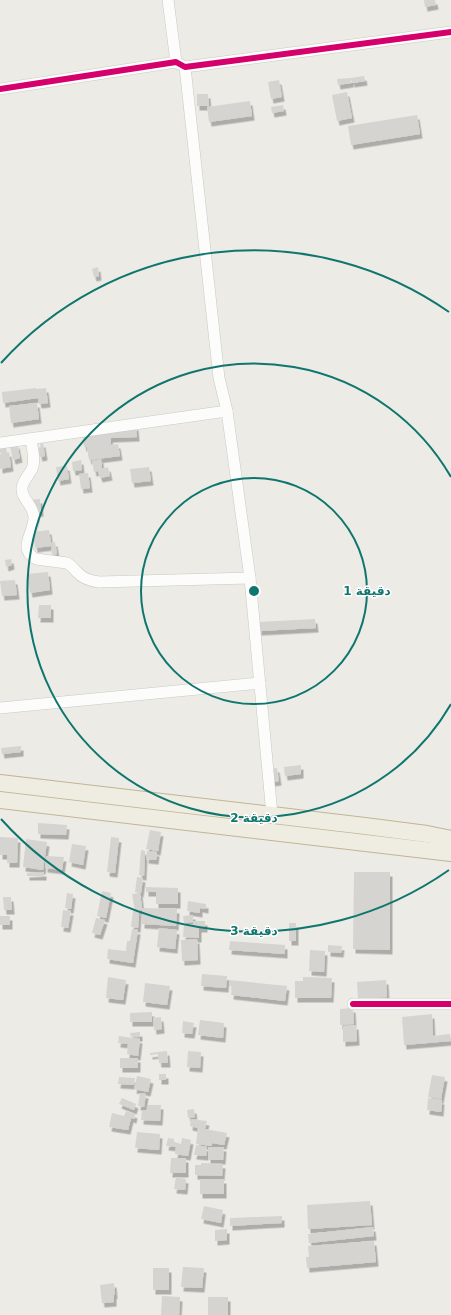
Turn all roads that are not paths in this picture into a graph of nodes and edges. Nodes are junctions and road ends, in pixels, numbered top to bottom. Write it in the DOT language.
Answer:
graph roads {
  1 [pos="168,0"];
  2 [pos="451,32"];
  3 [pos="180,65"];
  4 [pos="0,89"];
  5 [pos="227,412"];
  6 [pos="31,439"];
  7 [pos="0,443"];
  8 [pos="250,578"];
  9 [pos="260,683"];
  10 [pos="0,708"];
  11 [pos="0,783"];
  12 [pos="0,800"];
  13 [pos="272,815"];
  14 [pos="451,839"];
  15 [pos="451,853"];
  16 [pos="353,1004"];
  17 [pos="451,1004"];
  1 -- 3 [label="street"];
  2 -- 3 [label="street"];
  3 -- 4 [label="street"];
  3 -- 5 [label="street"];
  5 -- 6 [label="street"];
  5 -- 8 [label="street"];
  6 -- 7 [label="street"];
  6 -- 8 [label="street"];
  8 -- 9 [label="street"];
  9 -- 10 [label="street"];
  9 -- 13 [label="street"];
  11 -- 13 [label="highway"];
  12 -- 15 [label="highway"];
  13 -- 14 [label="highway"];
  16 -- 17 [label="street"];
}
